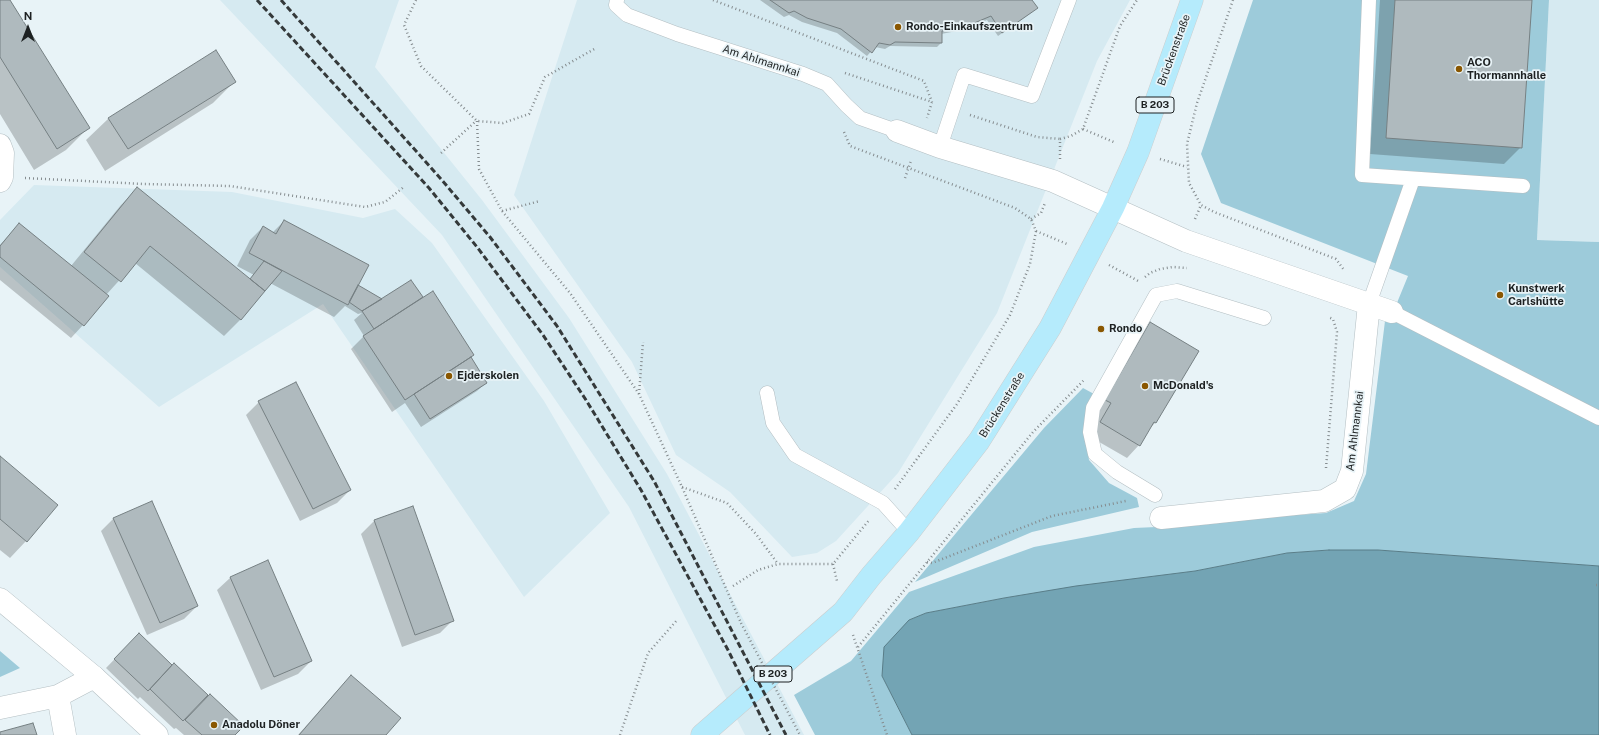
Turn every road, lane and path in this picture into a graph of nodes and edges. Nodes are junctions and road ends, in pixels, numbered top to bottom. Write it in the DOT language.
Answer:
graph roads {
  1 [pos="416,0"];
  2 [pos="713,0"];
  3 [pos="1069,0"];
  4 [pos="1137,0"];
  5 [pos="1192,0"];
  6 [pos="1233,0"];
  7 [pos="1369,0"];
  8 [pos="616,3"];
  9 [pos="596,48"];
  10 [pos="844,72"];
  11 [pos="932,102"];
  12 [pos="953,110"];
  13 [pos="477,121"];
  14 [pos="897,131"];
  15 [pos="1060,139"];
  16 [pos="0,145"];
  17 [pos="850,146"];
  18 [pos="940,147"];
  19 [pos="441,154"];
  20 [pos="1,179"];
  21 [pos="1413,179"];
  22 [pos="1052,181"];
  23 [pos="405,186"];
  24 [pos="1523,186"];
  25 [pos="540,201"];
  26 [pos="1200,205"];
  27 [pos="1113,208"];
  28 [pos="502,211"];
  29 [pos="1031,219"];
  30 [pos="1189,268"];
  31 [pos="1137,288"];
  32 [pos="1369,304"];
  33 [pos="1392,312"];
  34 [pos="1323,315"];
  35 [pos="1264,318"];
  36 [pos="643,342"];
  37 [pos="1090,374"];
  38 [pos="767,393"];
  39 [pos="639,394"];
  40 [pos="1599,418"];
  41 [pos="682,487"];
  42 [pos="1155,494"];
  43 [pos="1324,501"];
  44 [pos="883,503"];
  45 [pos="1161,518"];
  46 [pos="909,532"];
  47 [pos="927,562"];
  48 [pos="778,564"];
  49 [pos="733,586"];
  50 [pos="0,599"];
  51 [pos="678,619"];
  52 [pos="94,677"];
  53 [pos="58,696"];
  54 [pos="0,708"];
  55 [pos="65,735"];
  56 [pos="157,735"];
  57 [pos="620,735"];
  58 [pos="702,735"];
  59 [pos="800,735"];
  60 [pos="887,735"];
  1 -- 13 [label="path"];
  2 -- 11 [label="path"];
  3 -- 12 [label="lane"];
  4 -- 15 [label="path"];
  5 -- 27 [label="main road, Brückenstraße / B 203"];
  6 -- 26 [label="path"];
  7 -- 21 [label="lane"];
  8 -- 14 [label="lane, Am Ahlmannkai"];
  9 -- 13 [label="path"];
  10 -- 11 [label="path"];
  11 -- 12 [label="path"];
  12 -- 15 [label="path"];
  12 -- 18 [label="lane"];
  13 -- 19 [label="path"];
  13 -- 28 [label="path"];
  14 -- 18 [label="street"];
  15 -- 22 [label="path"];
  16 -- 20 [label="street"];
  17 -- 29 [label="path"];
  18 -- 22 [label="street"];
  20 -- 23 [label="path"];
  21 -- 24 [label="lane"];
  21 -- 32 [label="lane"];
  22 -- 27 [label="street"];
  22 -- 29 [label="path"];
  25 -- 28 [label="path"];
  27 -- 32 [label="street"];
  27 -- 46 [label="main road, Brückenstraße / B 203"];
  28 -- 39 [label="path"];
  29 -- 44 [label="path"];
  30 -- 31 [label="path"];
  32 -- 33 [label="street"];
  32 -- 43 [label="street, Am Ahlmannkai"];
  33 -- 40 [label="lane"];
  34 -- 43 [label="path"];
  35 -- 42 [label="lane"];
  36 -- 39 [label="path"];
  37 -- 47 [label="path"];
  38 -- 44 [label="lane"];
  39 -- 41 [label="path"];
  41 -- 48 [label="path"];
  41 -- 59 [label="path, bridge"];
  42 -- 47 [label="path"];
  43 -- 45 [label="street, Am Ahlmannkai"];
  44 -- 46 [label="lane"];
  44 -- 48 [label="path"];
  46 -- 58 [label="main road, Brückenstraße / B 203"];
  47 -- 60 [label="path"];
  48 -- 49 [label="path"];
  50 -- 52 [label="street"];
  51 -- 57 [label="path"];
  52 -- 53 [label="street"];
  52 -- 56 [label="street"];
  53 -- 54 [label="street"];
  53 -- 55 [label="street"];
}
